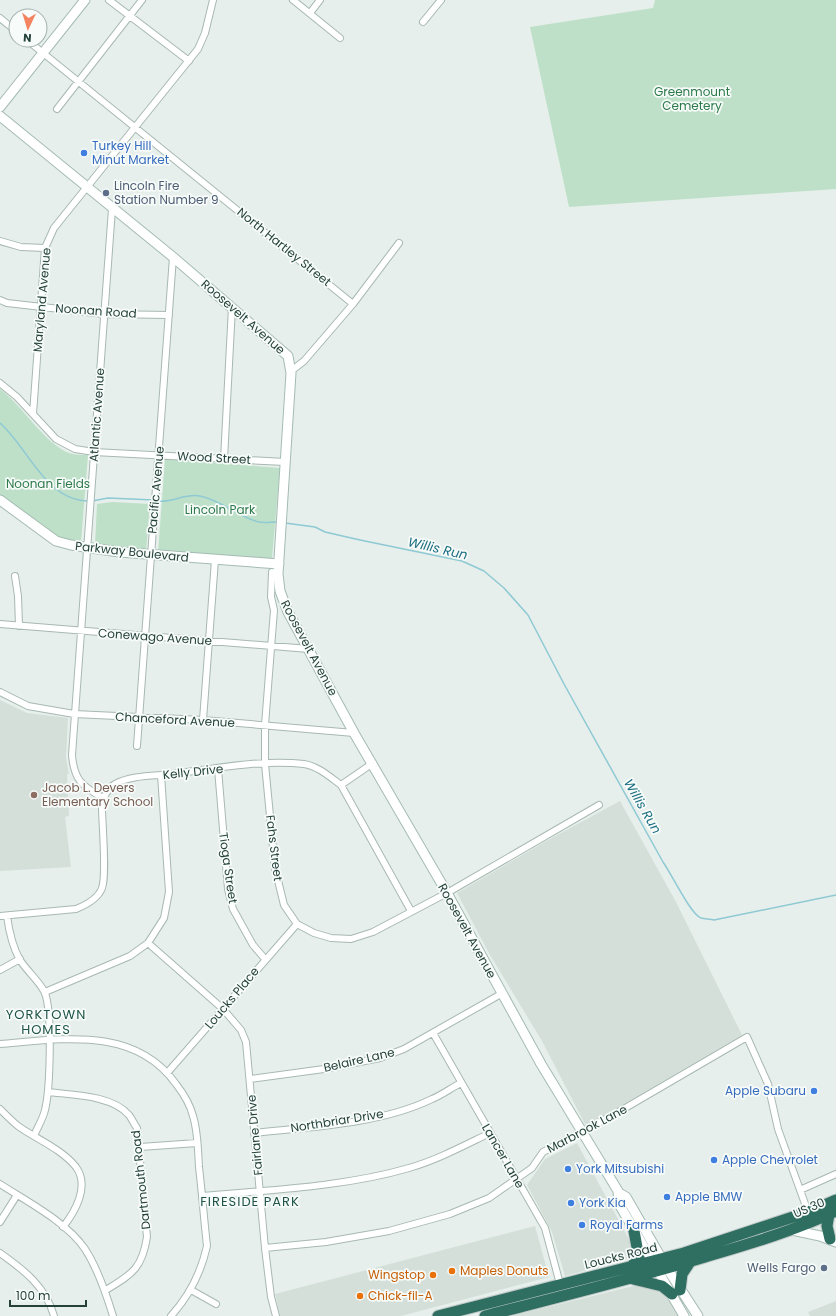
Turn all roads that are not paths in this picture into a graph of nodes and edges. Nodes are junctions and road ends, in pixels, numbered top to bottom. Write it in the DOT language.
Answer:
graph roads {
  1 [pos="85,0"];
  2 [pos="109,0"];
  3 [pos="142,0"];
  4 [pos="213,0"];
  5 [pos="293,0"];
  6 [pos="320,0"];
  7 [pos="441,0"];
  8 [pos="310,13"];
  9 [pos="128,16"];
  10 [pos="0,18"];
  11 [pos="423,22"];
  12 [pos="8,24"];
  13 [pos="340,38"];
  14 [pos="37,48"];
  15 [pos="42,52"];
  16 [pos="189,61"];
  17 [pos="79,80"];
  18 [pos="0,107"];
  19 [pos="57,109"];
  20 [pos="0,116"];
  21 [pos="136,127"];
  22 [pos="87,188"];
  23 [pos="112,209"];
  24 [pos="0,241"];
  25 [pos="399,243"];
  26 [pos="45,248"];
  27 [pos="173,257"];
  28 [pos="0,300"];
  29 [pos="353,304"];
  30 [pos="41,307"];
  31 [pos="232,307"];
  32 [pos="104,314"];
  33 [pos="169,315"];
  34 [pos="291,371"];
  35 [pos="0,383"];
  36 [pos="33,414"];
  37 [pos="94,452"];
  38 [pos="159,455"];
  39 [pos="224,459"];
  40 [pos="285,462"];
  41 [pos="0,500"];
  42 [pos="88,548"];
  43 [pos="151,555"];
  44 [pos="215,560"];
  45 [pos="279,564"];
  46 [pos="272,572"];
  47 [pos="15,576"];
  48 [pos="0,624"];
  49 [pos="19,626"];
  50 [pos="80,632"];
  51 [pos="145,636"];
  52 [pos="209,640"];
  53 [pos="272,646"];
  54 [pos="310,649"];
  55 [pos="0,692"];
  56 [pos="74,714"];
  57 [pos="138,718"];
  58 [pos="203,720"];
  59 [pos="265,725"];
  60 [pos="354,733"];
  61 [pos="137,746"];
  62 [pos="373,763"];
  63 [pos="265,764"];
  64 [pos="218,769"];
  65 [pos="161,775"];
  66 [pos="341,785"];
  67 [pos="103,798"];
  68 [pos="599,805"];
  69 [pos="446,893"];
  70 [pos="411,911"];
  71 [pos="3,916"];
  72 [pos="297,924"];
  73 [pos="148,943"];
  74 [pos="20,959"];
  75 [pos="265,959"];
  76 [pos="0,970"];
  77 [pos="45,992"];
  78 [pos="501,994"];
  79 [pos="223,1009"];
  80 [pos="433,1033"];
  81 [pos="49,1040"];
  82 [pos="0,1044"];
  83 [pos="168,1072"];
  84 [pos="250,1079"];
  85 [pos="461,1083"];
  86 [pos="48,1092"];
  87 [pos="0,1110"];
  88 [pos="582,1132"];
  89 [pos="254,1133"];
  90 [pos="490,1133"];
  91 [pos="34,1136"];
  92 [pos="197,1143"];
  93 [pos="140,1147"];
  94 [pos="836,1174"];
  95 [pos="517,1180"];
  96 [pos="0,1184"];
  97 [pos="800,1190"];
  98 [pos="259,1191"];
  99 [pos="619,1193"];
  100 [pos="17,1195"];
  101 [pos="202,1196"];
  102 [pos="836,1200"];
  103 [pos="808,1212"];
  104 [pos="832,1213"];
  105 [pos="0,1222"];
  106 [pos="63,1226"];
  107 [pos="792,1230"];
  108 [pos="634,1231"];
  109 [pos="833,1240"];
  110 [pos="265,1248"];
  111 [pos="0,1253"];
  112 [pos="690,1262"];
  113 [pos="660,1265"];
  114 [pos="631,1267"];
  115 [pos="629,1279"];
  116 [pos="560,1284"];
  117 [pos="106,1290"];
  118 [pos="191,1290"];
  119 [pos="676,1292"];
  120 [pos="216,1304"];
  121 [pos="54,1316"];
  122 [pos="113,1316"];
  123 [pos="171,1316"];
  124 [pos="276,1316"];
  125 [pos="438,1316"];
  126 [pos="484,1316"];
  127 [pos="684,1316"];
  128 [pos="698,1316"];
  1 -- 15 [label="main road"];
  2 -- 9 [label="street"];
  3 -- 9 [label="street"];
  4 -- 16 [label="street, Maryland Avenue"];
  5 -- 8 [label="street"];
  6 -- 8 [label="street"];
  7 -- 11 [label="street"];
  8 -- 13 [label="street"];
  9 -- 16 [label="street"];
  9 -- 17 [label="street"];
  10 -- 12 [label="street"];
  14 -- 15 [label="street, North Hartley Street"];
  15 -- 17 [label="street, North Hartley Street"];
  15 -- 18 [label="main road"];
  16 -- 21 [label="street, Maryland Avenue"];
  17 -- 19 [label="street"];
  17 -- 21 [label="street, North Hartley Street"];
  20 -- 22 [label="main road, Roosevelt Avenue"];
  21 -- 22 [label="street, Maryland Avenue"];
  21 -- 29 [label="street, North Hartley Street"];
  22 -- 23 [label="main road, Roosevelt Avenue"];
  22 -- 26 [label="street, Maryland Avenue"];
  23 -- 27 [label="main road, Roosevelt Avenue"];
  23 -- 32 [label="street, Atlantic Avenue"];
  24 -- 26 [label="street"];
  25 -- 29 [label="street"];
  26 -- 30 [label="street, Maryland Avenue"];
  27 -- 31 [label="main road, Roosevelt Avenue"];
  27 -- 33 [label="street, Pacific Avenue"];
  28 -- 30 [label="street, Noonan Road"];
  29 -- 34 [label="street"];
  30 -- 32 [label="street, Noonan Road"];
  30 -- 36 [label="street, Maryland Avenue"];
  31 -- 34 [label="main road, Roosevelt Avenue"];
  31 -- 39 [label="street"];
  32 -- 33 [label="street, Noonan Road"];
  32 -- 37 [label="street, Atlantic Avenue"];
  33 -- 38 [label="street, Pacific Avenue"];
  34 -- 40 [label="main road, Roosevelt Avenue"];
  35 -- 36 [label="street, Wood Street"];
  36 -- 37 [label="street, Wood Street"];
  37 -- 38 [label="street, Wood Street"];
  37 -- 42 [label="street, Atlantic Avenue"];
  38 -- 39 [label="street, Wood Street"];
  38 -- 43 [label="street, Pacific Avenue"];
  39 -- 40 [label="street, Wood Street"];
  40 -- 45 [label="main road, Roosevelt Avenue"];
  41 -- 42 [label="main road, Parkway Boulevard"];
  42 -- 43 [label="main road, Parkway Boulevard"];
  42 -- 50 [label="street, Atlantic Avenue"];
  43 -- 44 [label="main road, Parkway Boulevard"];
  43 -- 51 [label="street, Pacific Avenue"];
  44 -- 45 [label="main road, Parkway Boulevard"];
  44 -- 52 [label="street"];
  45 -- 54 [label="main road, Roosevelt Avenue"];
  46 -- 53 [label="street, Fahs Street"];
  47 -- 49 [label="street"];
  48 -- 49 [label="street, Conewago Avenue"];
  49 -- 50 [label="street, Conewago Avenue"];
  50 -- 51 [label="street, Conewago Avenue"];
  50 -- 56 [label="street, Atlantic Avenue"];
  51 -- 52 [label="street, Conewago Avenue"];
  51 -- 57 [label="street, Pacific Avenue"];
  52 -- 53 [label="street, Conewago Avenue"];
  52 -- 58 [label="street"];
  53 -- 54 [label="street, Conewago Avenue"];
  53 -- 59 [label="street, Fahs Street"];
  54 -- 60 [label="main road, Roosevelt Avenue"];
  55 -- 56 [label="street, Chanceford Avenue"];
  56 -- 57 [label="street, Chanceford Avenue"];
  56 -- 67 [label="street, Atlantic Avenue"];
  57 -- 58 [label="street, Chanceford Avenue"];
  57 -- 61 [label="street, Pacific Avenue"];
  58 -- 59 [label="street, Chanceford Avenue"];
  59 -- 60 [label="street, Chanceford Avenue"];
  59 -- 63 [label="street, Fahs Street"];
  60 -- 62 [label="main road, Roosevelt Avenue"];
  62 -- 66 [label="street"];
  62 -- 69 [label="main road, Roosevelt Avenue"];
  63 -- 64 [label="street, Kelly Drive"];
  63 -- 66 [label="street, Kelly Drive"];
  63 -- 72 [label="street, Fahs Street"];
  64 -- 65 [label="street, Kelly Drive"];
  64 -- 75 [label="street, Tioga Street"];
  65 -- 67 [label="street, Kelly Drive"];
  65 -- 73 [label="street"];
  66 -- 70 [label="street, Kelly Drive"];
  67 -- 71 [label="street"];
  68 -- 69 [label="street, Fahs Street"];
  69 -- 70 [label="street, Fahs Street"];
  69 -- 78 [label="main road, Roosevelt Avenue"];
  70 -- 72 [label="street, Fahs Street"];
  71 -- 74 [label="street"];
  72 -- 75 [label="street, Loucks Place"];
  73 -- 77 [label="street"];
  73 -- 79 [label="street, Fairlane Drive"];
  74 -- 76 [label="street"];
  74 -- 77 [label="street"];
  75 -- 79 [label="street, Loucks Place"];
  77 -- 81 [label="street"];
  78 -- 80 [label="street, Belaire Lane"];
  78 -- 88 [label="main road, Roosevelt Avenue"];
  79 -- 83 [label="street, Loucks Place"];
  79 -- 84 [label="street, Fairlane Drive"];
  80 -- 84 [label="street, Belaire Lane"];
  80 -- 85 [label="street, Lancer Lane"];
  81 -- 82 [label="street"];
  81 -- 83 [label="street"];
  81 -- 86 [label="street"];
  83 -- 92 [label="street"];
  84 -- 89 [label="street, Fairlane Drive"];
  85 -- 89 [label="street, Northbriar Drive"];
  85 -- 90 [label="street, Lancer Lane"];
  86 -- 91 [label="street"];
  86 -- 93 [label="street, Dartmouth Road"];
  87 -- 91 [label="street"];
  88 -- 95 [label="street, Marbrook Lane"];
  88 -- 97 [label="street, Marbrook Lane"];
  88 -- 99 [label="main road, Roosevelt Avenue"];
  89 -- 98 [label="street, Fairlane Drive"];
  90 -- 95 [label="street, Lancer Lane"];
  90 -- 98 [label="street"];
  91 -- 106 [label="street"];
  92 -- 93 [label="street"];
  92 -- 101 [label="street"];
  93 -- 117 [label="street, Dartmouth Road"];
  94 -- 97 [label="street"];
  95 -- 110 [label="street, Marbrook Lane"];
  95 -- 116 [label="street, Lancer Lane"];
  96 -- 100 [label="street"];
  97 -- 103 [label="street"];
  98 -- 101 [label="street"];
  98 -- 110 [label="street, Fairlane Drive"];
  99 -- 108 [label="main road, Roosevelt Avenue"];
  99 -- 113 [label="main road, Roosevelt Avenue"];
  100 -- 105 [label="street"];
  100 -- 106 [label="street"];
  101 -- 118 [label="street"];
  102 -- 103 [label="highway, US 30 / US 30"];
  103 -- 113 [label="highway, Loucks Road / US 30"];
  104 -- 107 [label="highway, US 30 / US 30"];
  104 -- 109 [label="highway"];
  106 -- 117 [label="street"];
  107 -- 109 [label="main road"];
  107 -- 112 [label="highway, Loucks Road / US 30"];
  108 -- 113 [label="main road, Roosevelt Avenue"];
  108 -- 114 [label="highway"];
  110 -- 124 [label="street, Fairlane Drive"];
  111 -- 121 [label="street"];
  112 -- 113 [label="highway, Loucks Road / US 30"];
  112 -- 119 [label="highway"];
  113 -- 114 [label="highway, Loucks Road / US 30"];
  113 -- 115 [label="highway, Loucks Road / US 30"];
  113 -- 119 [label="main road, Roosevelt Avenue"];
  114 -- 116 [label="highway, Loucks Road / US 30"];
  115 -- 119 [label="highway"];
  115 -- 126 [label="highway, Loucks Road / US 30"];
  116 -- 125 [label="highway, Loucks Road / US 30"];
  117 -- 122 [label="street"];
  118 -- 120 [label="street"];
  118 -- 123 [label="street"];
  119 -- 127 [label="main road, Roosevelt Avenue"];
  119 -- 128 [label="main road, Roosevelt Avenue"];
}
